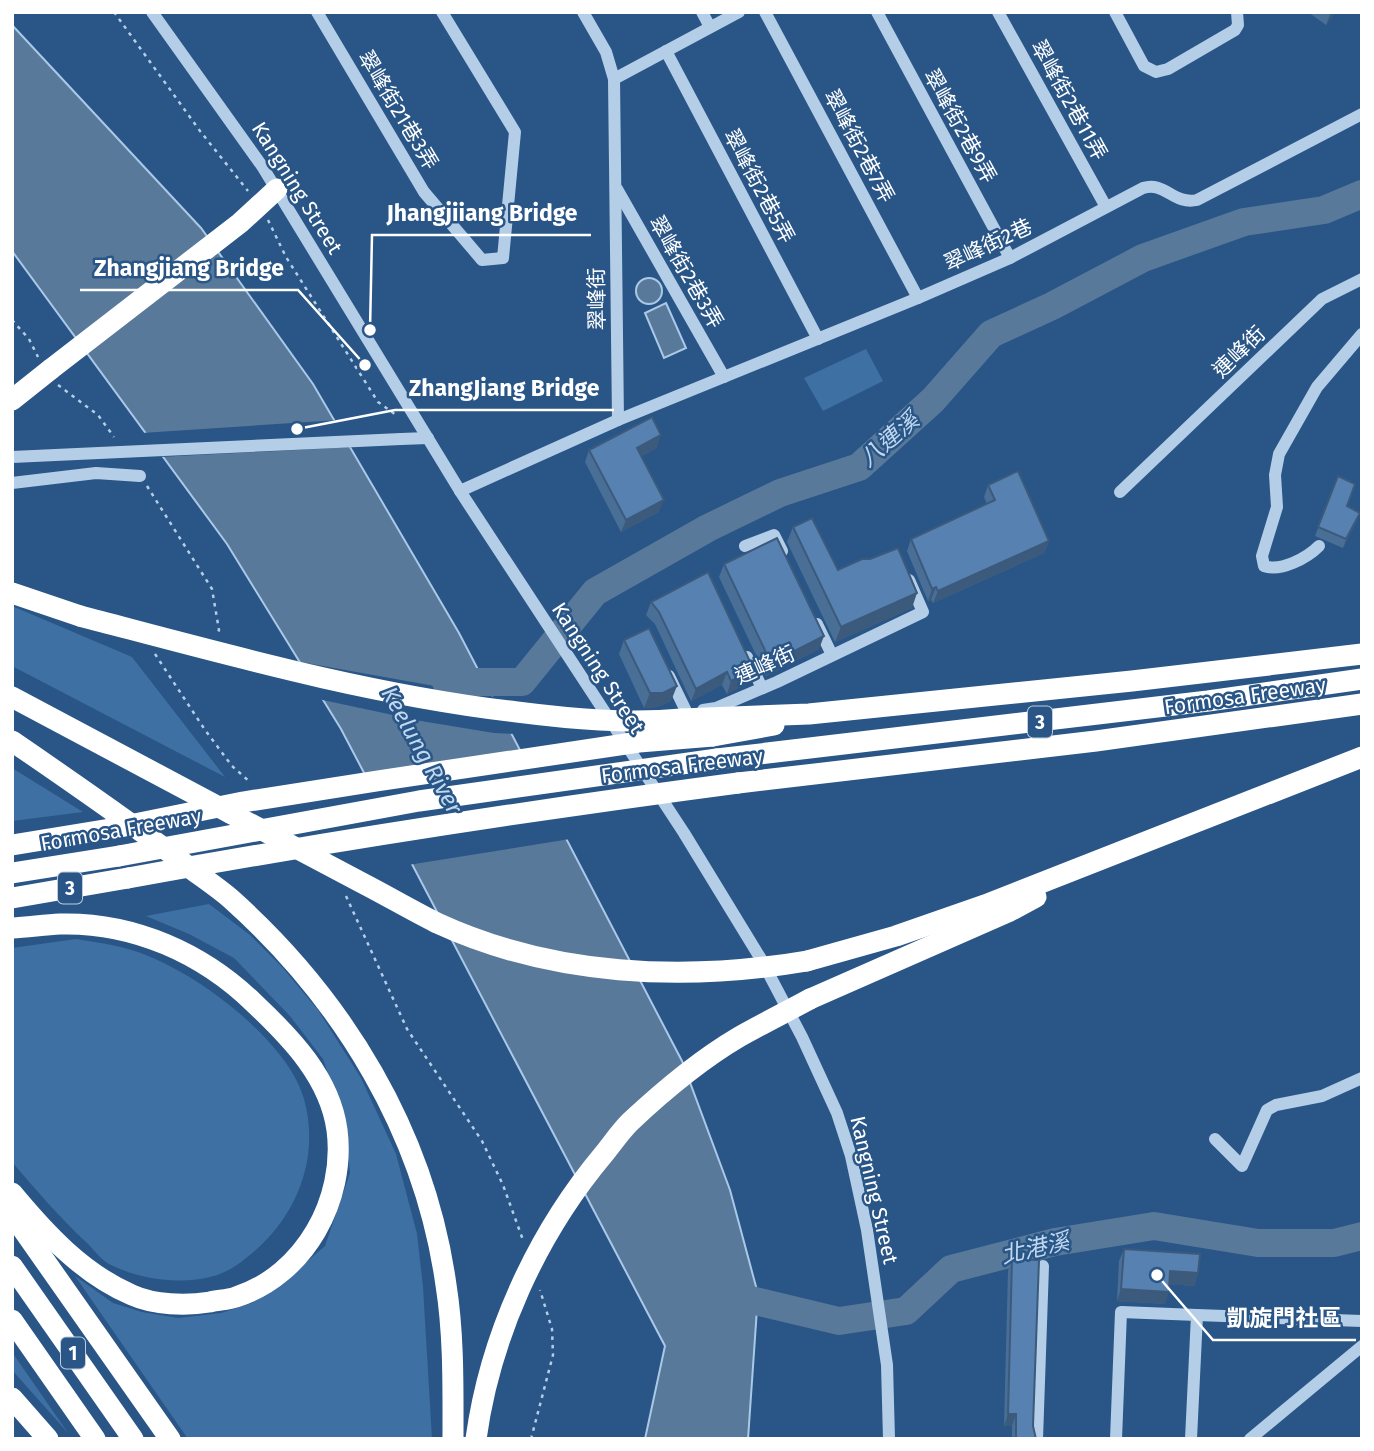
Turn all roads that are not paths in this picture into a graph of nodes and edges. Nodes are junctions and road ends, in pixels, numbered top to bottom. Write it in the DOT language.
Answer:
graph roads {
  1 [pos="152,12"];
  2 [pos="317,12"];
  3 [pos="442,12"];
  4 [pos="583,12"];
  5 [pos="702,12"];
  6 [pos="738,12"];
  7 [pos="765,12"];
  8 [pos="877,12"];
  9 [pos="998,12"];
  10 [pos="1115,12"];
  11 [pos="1237,12"];
  12 [pos="710,27"];
  13 [pos="666,51"];
  14 [pos="614,79"];
  15 [pos="1362,114"];
  16 [pos="615,186"];
  17 [pos="277,189"];
  18 [pos="1106,207"];
  19 [pos="1010,258"];
  20 [pos="1362,279"];
  21 [pos="918,298"];
  22 [pos="1362,334"];
  23 [pos="818,339"];
  24 [pos="724,377"];
  25 [pos="12,400"];
  26 [pos="618,420"];
  27 [pos="428,438"];
  28 [pos="12,457"];
  29 [pos="140,476"];
  30 [pos="12,483"];
  31 [pos="460,491"];
  32 [pos="1120,492"];
  33 [pos="745,545"];
  34 [pos="1320,546"];
  35 [pos="786,559"];
  36 [pos="902,563"];
  37 [pos="12,593"];
  38 [pos="809,607"];
  39 [pos="744,650"];
  40 [pos="1362,654"];
  41 [pos="832,655"];
  42 [pos="664,664"];
  43 [pos="1362,679"];
  44 [pos="762,688"];
  45 [pos="12,697"];
  46 [pos="1362,704"];
  47 [pos="809,714"];
  48 [pos="685,716"];
  49 [pos="613,725"];
  50 [pos="12,741"];
  51 [pos="1362,757"];
  52 [pos="12,845"];
  53 [pos="1115,855"];
  54 [pos="12,873"];
  55 [pos="12,898"];
  56 [pos="12,929"];
  57 [pos="1362,1078"];
  58 [pos="1215,1139"];
  59 [pos="12,1193"];
  60 [pos="12,1214"];
  61 [pos="12,1266"];
  62 [pos="1043,1266"];
  63 [pos="1197,1315"];
  64 [pos="12,1320"];
  65 [pos="1362,1321"];
  66 [pos="1362,1346"];
  67 [pos="12,1398"];
  68 [pos="48,1439"];
  69 [pos="95,1439"];
  70 [pos="133,1439"];
  71 [pos="170,1439"];
  72 [pos="453,1439"];
  73 [pos="476,1439"];
  74 [pos="889,1439"];
  75 [pos="1037,1439"];
  76 [pos="1116,1439"];
  77 [pos="1191,1439"];
  78 [pos="1250,1439"];
  1 -- 17 [label="street, Kangning Street"];
  2 -- 3 [label="street, 翠峰街21巷3弄"];
  4 -- 14 [label="street, 翠峰街"];
  5 -- 12 [label="street"];
  6 -- 12 [label="street"];
  7 -- 21 [label="street, 翠峰街2巷7弄"];
  8 -- 19 [label="street, 翠峰街2巷9弄"];
  9 -- 18 [label="street, 翠峰街2巷11弄"];
  10 -- 11 [label="street"];
  12 -- 13 [label="street"];
  13 -- 14 [label="street"];
  13 -- 23 [label="street, 翠峰街2巷5弄"];
  14 -- 16 [label="street, 翠峰街"];
  15 -- 18 [label="street, 翠峰街2巷"];
  16 -- 24 [label="street, 翠峰街2巷3弄"];
  16 -- 26 [label="street, 翠峰街"];
  17 -- 25 [label="highway, bridge"];
  17 -- 27 [label="street, Kangning Street"];
  18 -- 19 [label="street, 翠峰街2巷"];
  19 -- 21 [label="street, 翠峰街2巷"];
  20 -- 32 [label="street, 連峰街"];
  21 -- 23 [label="street, 翠峰街2巷"];
  22 -- 34 [label="street"];
  23 -- 24 [label="street, 翠峰街2巷"];
  24 -- 26 [label="street, 翠峰街2巷"];
  26 -- 31 [label="street"];
  27 -- 28 [label="street, bridge"];
  27 -- 31 [label="street, Kangning Street"];
  29 -- 30 [label="street"];
  31 -- 49 [label="street, Kangning Street"];
  33 -- 35 [label="street"];
  36 -- 41 [label="street, 連峰街"];
  37 -- 48 [label="highway, bridge"];
  38 -- 41 [label="street"];
  39 -- 44 [label="street"];
  40 -- 47 [label="highway"];
  41 -- 44 [label="street, 連峰街"];
  42 -- 48 [label="street"];
  43 -- 54 [label="highway, Formosa Freeway / 3, bridge"];
  44 -- 48 [label="street, 連峰街"];
  45 -- 53 [label="highway, bridge"];
  46 -- 55 [label="highway, Formosa Freeway / 3, bridge"];
  47 -- 48 [label="highway"];
  47 -- 52 [label="highway, bridge"];
  48 -- 49 [label="street, 連峰街"];
  49 -- 74 [label="street, Kangning Street"];
  50 -- 72 [label="highway"];
  51 -- 53 [label="highway"];
  53 -- 73 [label="highway, bridge"];
  56 -- 59 [label="highway"];
  57 -- 58 [label="street"];
  60 -- 71 [label="highway"];
  61 -- 70 [label="highway, 1"];
  62 -- 75 [label="street"];
  63 -- 65 [label="street"];
  63 -- 76 [label="street"];
  63 -- 77 [label="street"];
  64 -- 69 [label="highway, 1"];
  66 -- 78 [label="street"];
  67 -- 68 [label="highway"];
}
